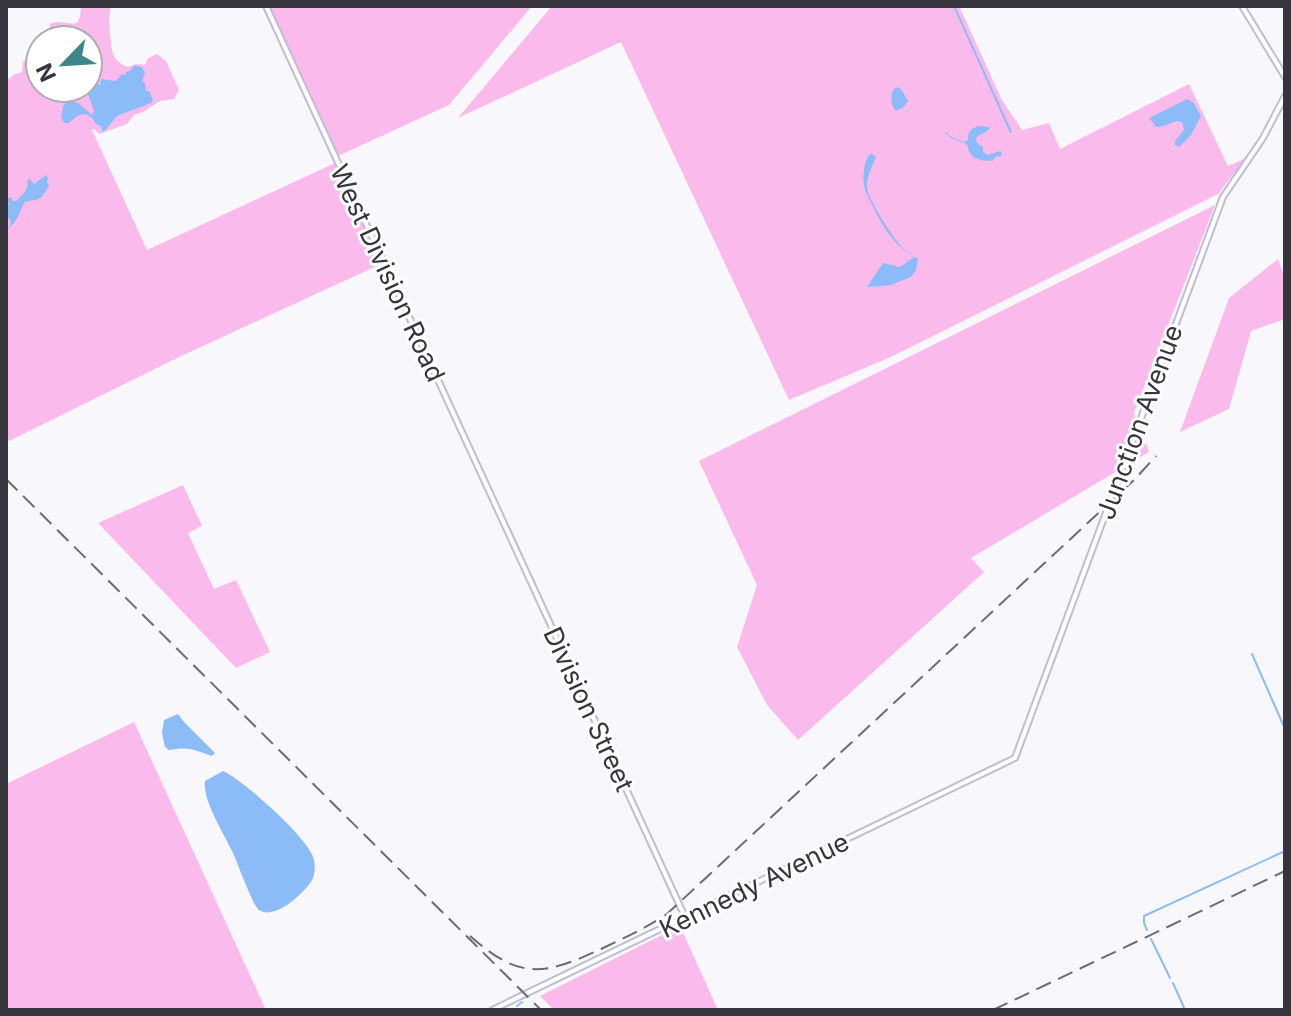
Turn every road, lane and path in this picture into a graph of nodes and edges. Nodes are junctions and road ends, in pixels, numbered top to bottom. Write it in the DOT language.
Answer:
graph roads {
  1 [pos="266,6"];
  2 [pos="1242,6"];
  3 [pos="1285,77"];
  4 [pos="1285,96"];
  5 [pos="510,540"];
  6 [pos="1015,758"];
  7 [pos="685,917"];
  8 [pos="492,1010"];
  1 -- 5 [label="street, West Division Road"];
  2 -- 3 [label="street"];
  4 -- 6 [label="street, Junction Avenue"];
  5 -- 7 [label="street, Division Street"];
  6 -- 7 [label="street, Kennedy Avenue"];
  7 -- 8 [label="street, Kennedy Avenue"];
}
